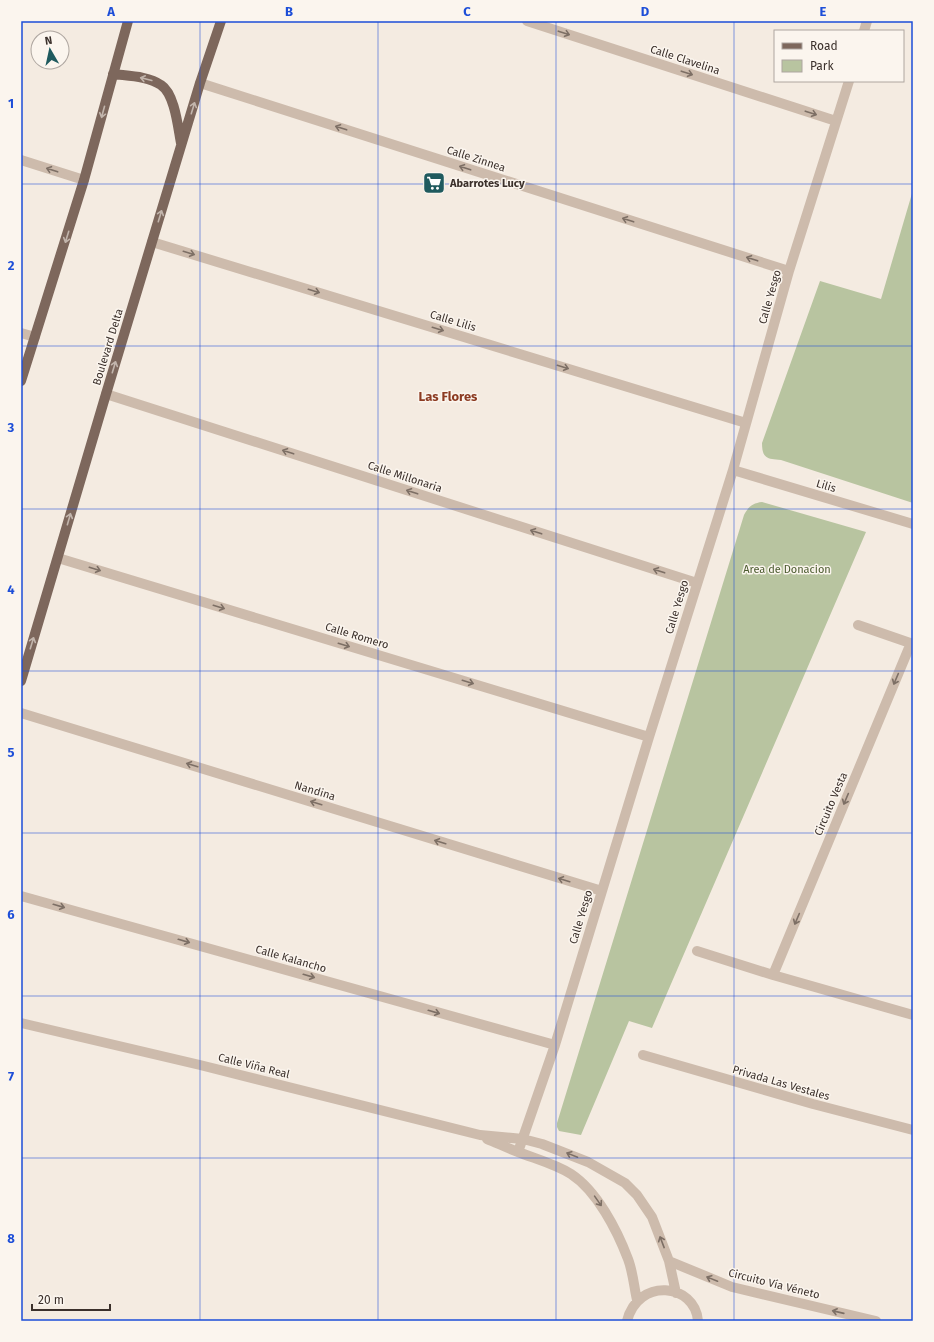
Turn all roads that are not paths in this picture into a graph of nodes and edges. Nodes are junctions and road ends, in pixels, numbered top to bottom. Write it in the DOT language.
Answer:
graph roads {
  1 [pos="128,21"];
  2 [pos="221,21"];
  3 [pos="527,21"];
  4 [pos="113,74"];
  5 [pos="849,82"];
  6 [pos="200,83"];
  7 [pos="836,121"];
  8 [pos="181,145"];
  9 [pos="21,160"];
  10 [pos="84,180"];
  11 [pos="152,242"];
  12 [pos="789,271"];
  13 [pos="21,333"];
  14 [pos="34,337"];
  15 [pos="21,381"];
  16 [pos="106,394"];
  17 [pos="746,423"];
  18 [pos="733,470"];
  19 [pos="913,524"];
  20 [pos="58,558"];
  21 [pos="697,583"];
  22 [pos="858,625"];
  23 [pos="912,643"];
  24 [pos="21,681"];
  25 [pos="21,713"];
  26 [pos="649,737"];
  27 [pos="602,891"];
  28 [pos="21,896"];
  29 [pos="697,952"];
  30 [pos="773,975"];
  31 [pos="913,1015"];
  32 [pos="21,1023"];
  33 [pos="555,1046"];
  34 [pos="643,1055"];
  35 [pos="913,1130"];
  36 [pos="480,1135"];
  37 [pos="523,1139"];
  38 [pos="518,1152"];
  39 [pos="669,1261"];
  40 [pos="676,1293"];
  41 [pos="637,1300"];
  42 [pos="627,1321"];
  43 [pos="698,1321"];
  44 [pos="876,1321"];
  1 -- 4 [label="main road"];
  2 -- 6 [label="main road, Boulevard Delta"];
  3 -- 7 [label="street, Calle Clavelina, one-way"];
  8 -- 4 [label="main road, one-way"];
  4 -- 10 [label="main road, one-way"];
  5 -- 7 [label="street, Calle Yesgo"];
  8 -- 6 [label="main road, Boulevard Delta, one-way"];
  12 -- 6 [label="street, Calle Zinnea, one-way"];
  7 -- 12 [label="street, Calle Yesgo"];
  11 -- 8 [label="main road, Boulevard Delta, one-way"];
  10 -- 9 [label="street, one-way"];
  10 -- 14 [label="main road, one-way"];
  16 -- 11 [label="main road, Boulevard Delta, one-way"];
  11 -- 17 [label="street, Calle Lilis, one-way"];
  12 -- 17 [label="street, Calle Yesgo"];
  13 -- 14 [label="street"];
  14 -- 15 [label="main road"];
  20 -- 16 [label="main road, Boulevard Delta, one-way"];
  21 -- 16 [label="street, Calle Millonaria, one-way"];
  17 -- 18 [label="street, Calle Yesgo"];
  18 -- 19 [label="street, Lilis"];
  18 -- 21 [label="street, Calle Yesgo"];
  24 -- 20 [label="main road, Boulevard Delta, one-way"];
  20 -- 26 [label="street, Calle Romero, one-way"];
  21 -- 26 [label="street, Calle Yesgo"];
  22 -- 23 [label="street"];
  23 -- 30 [label="street, Circuito Vesta, one-way"];
  27 -- 25 [label="street, Nandina, one-way"];
  26 -- 27 [label="street, Calle Yesgo"];
  27 -- 33 [label="street, Calle Yesgo"];
  28 -- 33 [label="street, Calle Kalancho, one-way"];
  29 -- 30 [label="street"];
  30 -- 31 [label="street"];
  32 -- 36 [label="street, Calle Viña Real"];
  33 -- 37 [label="street, Calle Yesgo"];
  34 -- 35 [label="street, Privada Las Vestales"];
  36 -- 37 [label="street, Calle Viña Real"];
  36 -- 38 [label="street, Calle Viña Real"];
  37 -- 38 [label="street, Calle Yesgo"];
  39 -- 37 [label="street, one-way"];
  38 -- 41 [label="street, one-way"];
  39 -- 40 [label="street"];
  44 -- 39 [label="street, Circuito Vía Véneto, one-way"];
  40 -- 41 [label="street"];
  40 -- 43 [label="street"];
  41 -- 42 [label="street"];
}
